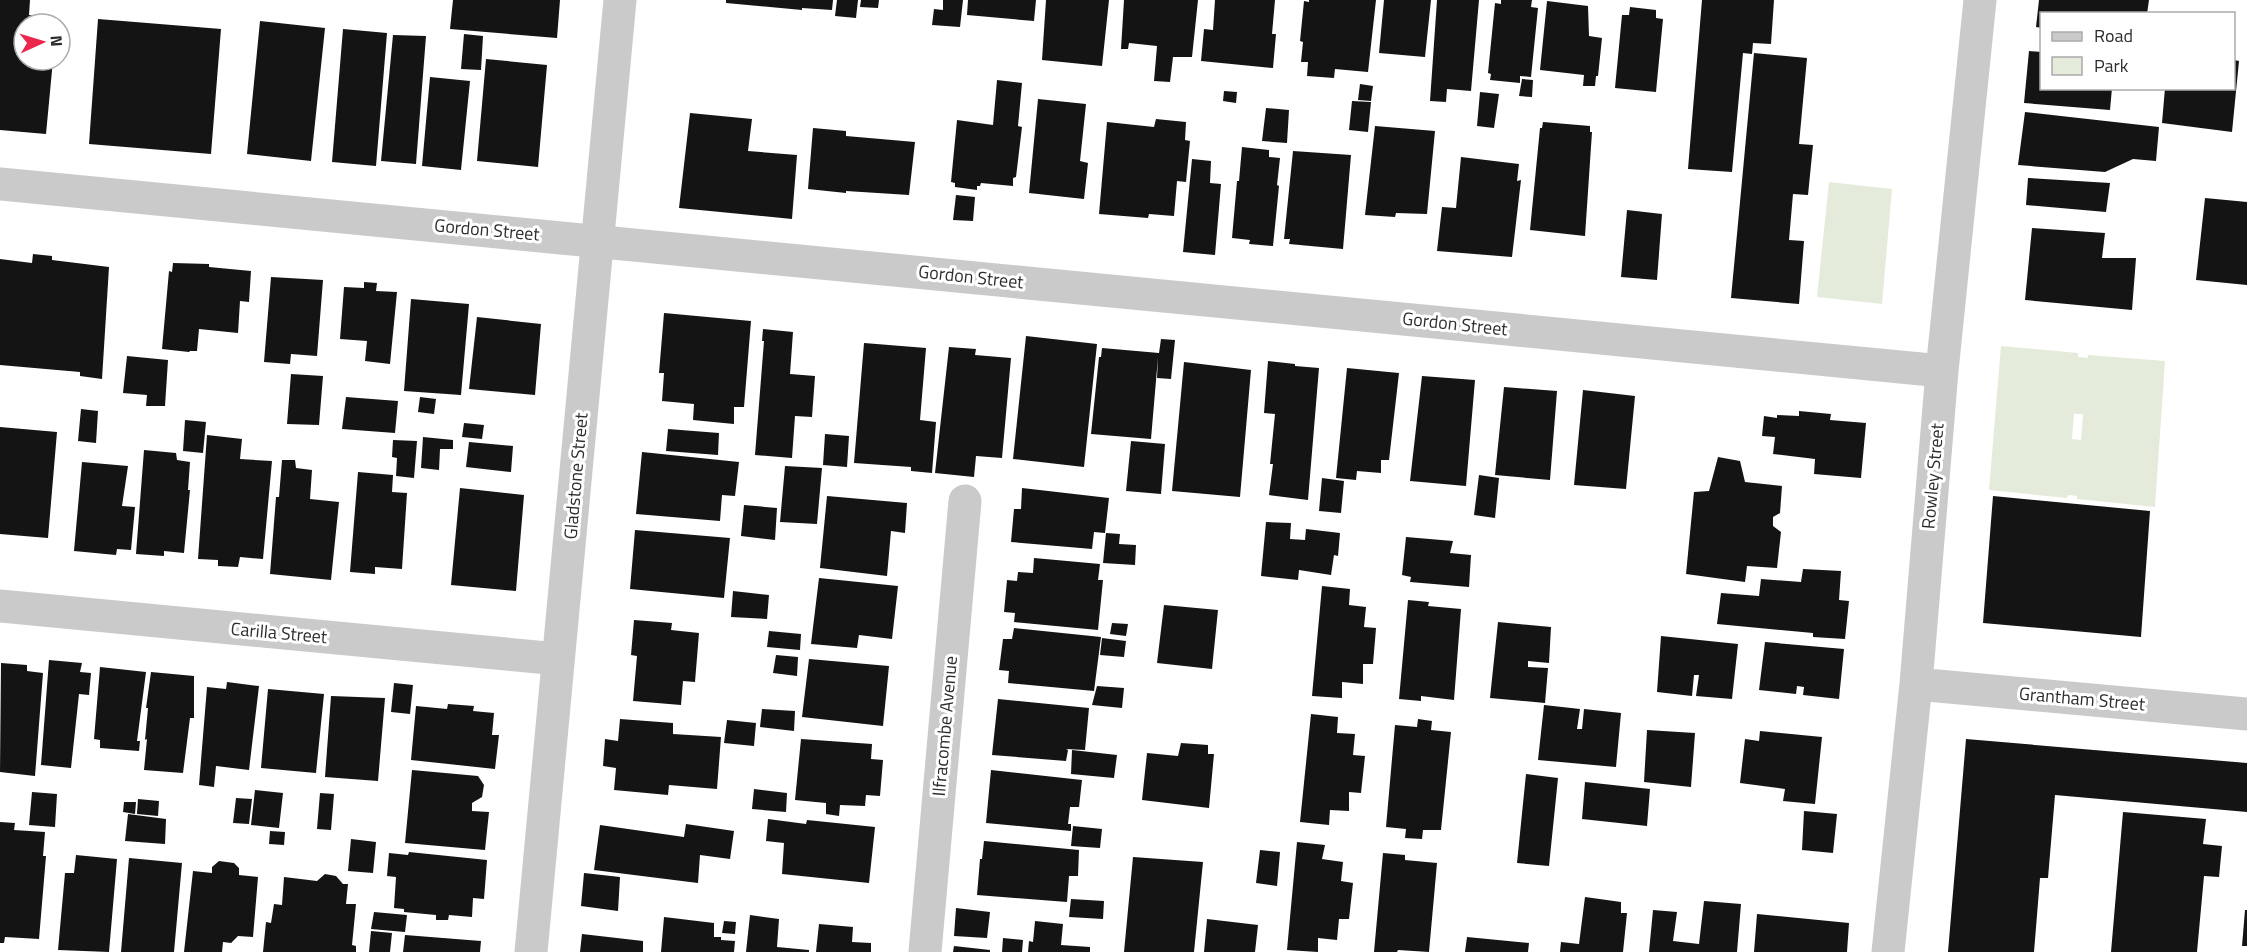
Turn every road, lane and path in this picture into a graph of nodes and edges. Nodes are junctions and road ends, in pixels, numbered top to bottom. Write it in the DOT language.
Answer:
graph roads {
  1 [pos="620,0"];
  2 [pos="1980,0"];
  3 [pos="0,184"];
  4 [pos="597,240"];
  5 [pos="1942,371"];
  6 [pos="965,501"];
  7 [pos="0,606"];
  8 [pos="558,659"];
  9 [pos="1916,684"];
  10 [pos="2247,714"];
  11 [pos="531,952"];
  12 [pos="925,952"];
  13 [pos="1888,952"];
  1 -- 4 [label="street, Gladstone Street"];
  2 -- 5 [label="street, Rowley Street"];
  3 -- 4 [label="street, Gordon Street"];
  4 -- 5 [label="street, Gordon Street"];
  4 -- 8 [label="street, Gladstone Street"];
  5 -- 9 [label="street, Rowley Street"];
  6 -- 12 [label="street, Ilfracombe Avenue"];
  7 -- 8 [label="street, Carilla Street"];
  8 -- 11 [label="street, Gladstone Street"];
  9 -- 10 [label="street, Grantham Street"];
  9 -- 13 [label="street, Rowley Street"];
}
